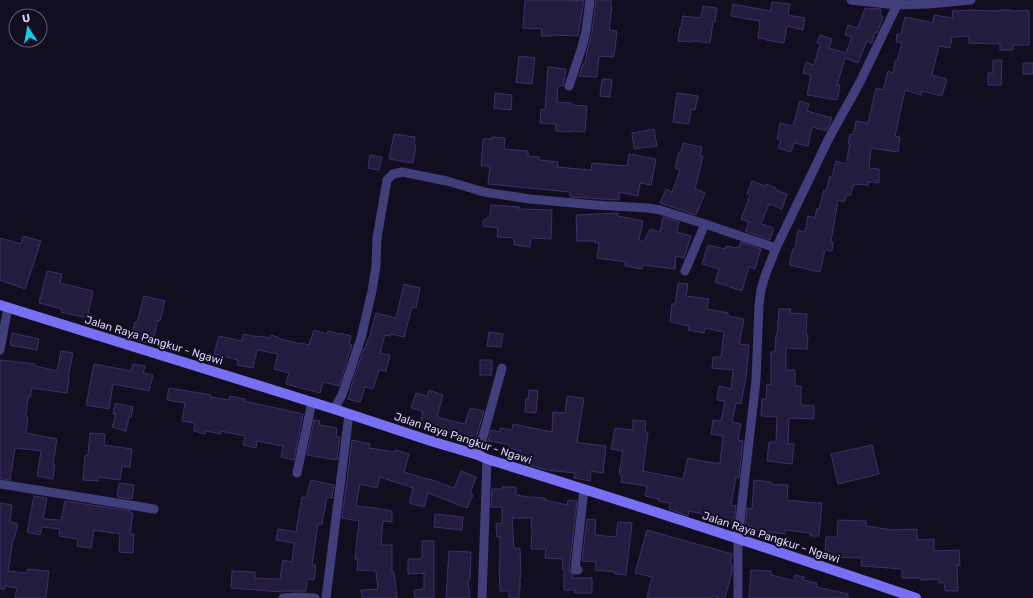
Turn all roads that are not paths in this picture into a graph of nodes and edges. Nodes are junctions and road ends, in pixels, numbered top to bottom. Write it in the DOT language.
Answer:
graph roads {
  1 [pos="590,0"];
  2 [pos="851,0"];
  3 [pos="971,0"];
  4 [pos="898,2"];
  5 [pos="569,86"];
  6 [pos="705,224"];
  7 [pos="776,248"];
  8 [pos="685,271"];
  9 [pos="4,306"];
  10 [pos="0,350"];
  11 [pos="502,368"];
  12 [pos="312,402"];
  13 [pos="334,409"];
  14 [pos="349,414"];
  15 [pos="483,457"];
  16 [pos="297,473"];
  17 [pos="0,484"];
  18 [pos="584,489"];
  19 [pos="154,509"];
  20 [pos="738,538"];
  21 [pos="578,570"];
  22 [pos="283,598"];
  23 [pos="315,598"];
  24 [pos="326,598"];
  25 [pos="482,598"];
  26 [pos="738,598"];
  27 [pos="916,598"];
  1 -- 5 [label="street"];
  2 -- 4 [label="street"];
  3 -- 4 [label="street"];
  4 -- 7 [label="street"];
  6 -- 7 [label="street"];
  6 -- 8 [label="street"];
  6 -- 13 [label="street"];
  7 -- 20 [label="street"];
  9 -- 10 [label="street"];
  9 -- 12 [label="main road, Jalan Raya Pangkur - Ngawi"];
  11 -- 15 [label="street"];
  12 -- 13 [label="main road, Jalan Raya Pangkur - Ngawi"];
  12 -- 16 [label="street"];
  13 -- 14 [label="main road, Jalan Raya Pangkur - Ngawi"];
  14 -- 15 [label="main road, Jalan Raya Pangkur - Ngawi"];
  14 -- 24 [label="street"];
  15 -- 18 [label="main road, Jalan Raya Pangkur - Ngawi"];
  15 -- 25 [label="street"];
  17 -- 19 [label="street"];
  18 -- 20 [label="main road, Jalan Raya Pangkur - Ngawi"];
  18 -- 21 [label="street"];
  20 -- 26 [label="street"];
  20 -- 27 [label="main road, Jalan Raya Pangkur - Ngawi"];
  22 -- 23 [label="street"];
}
